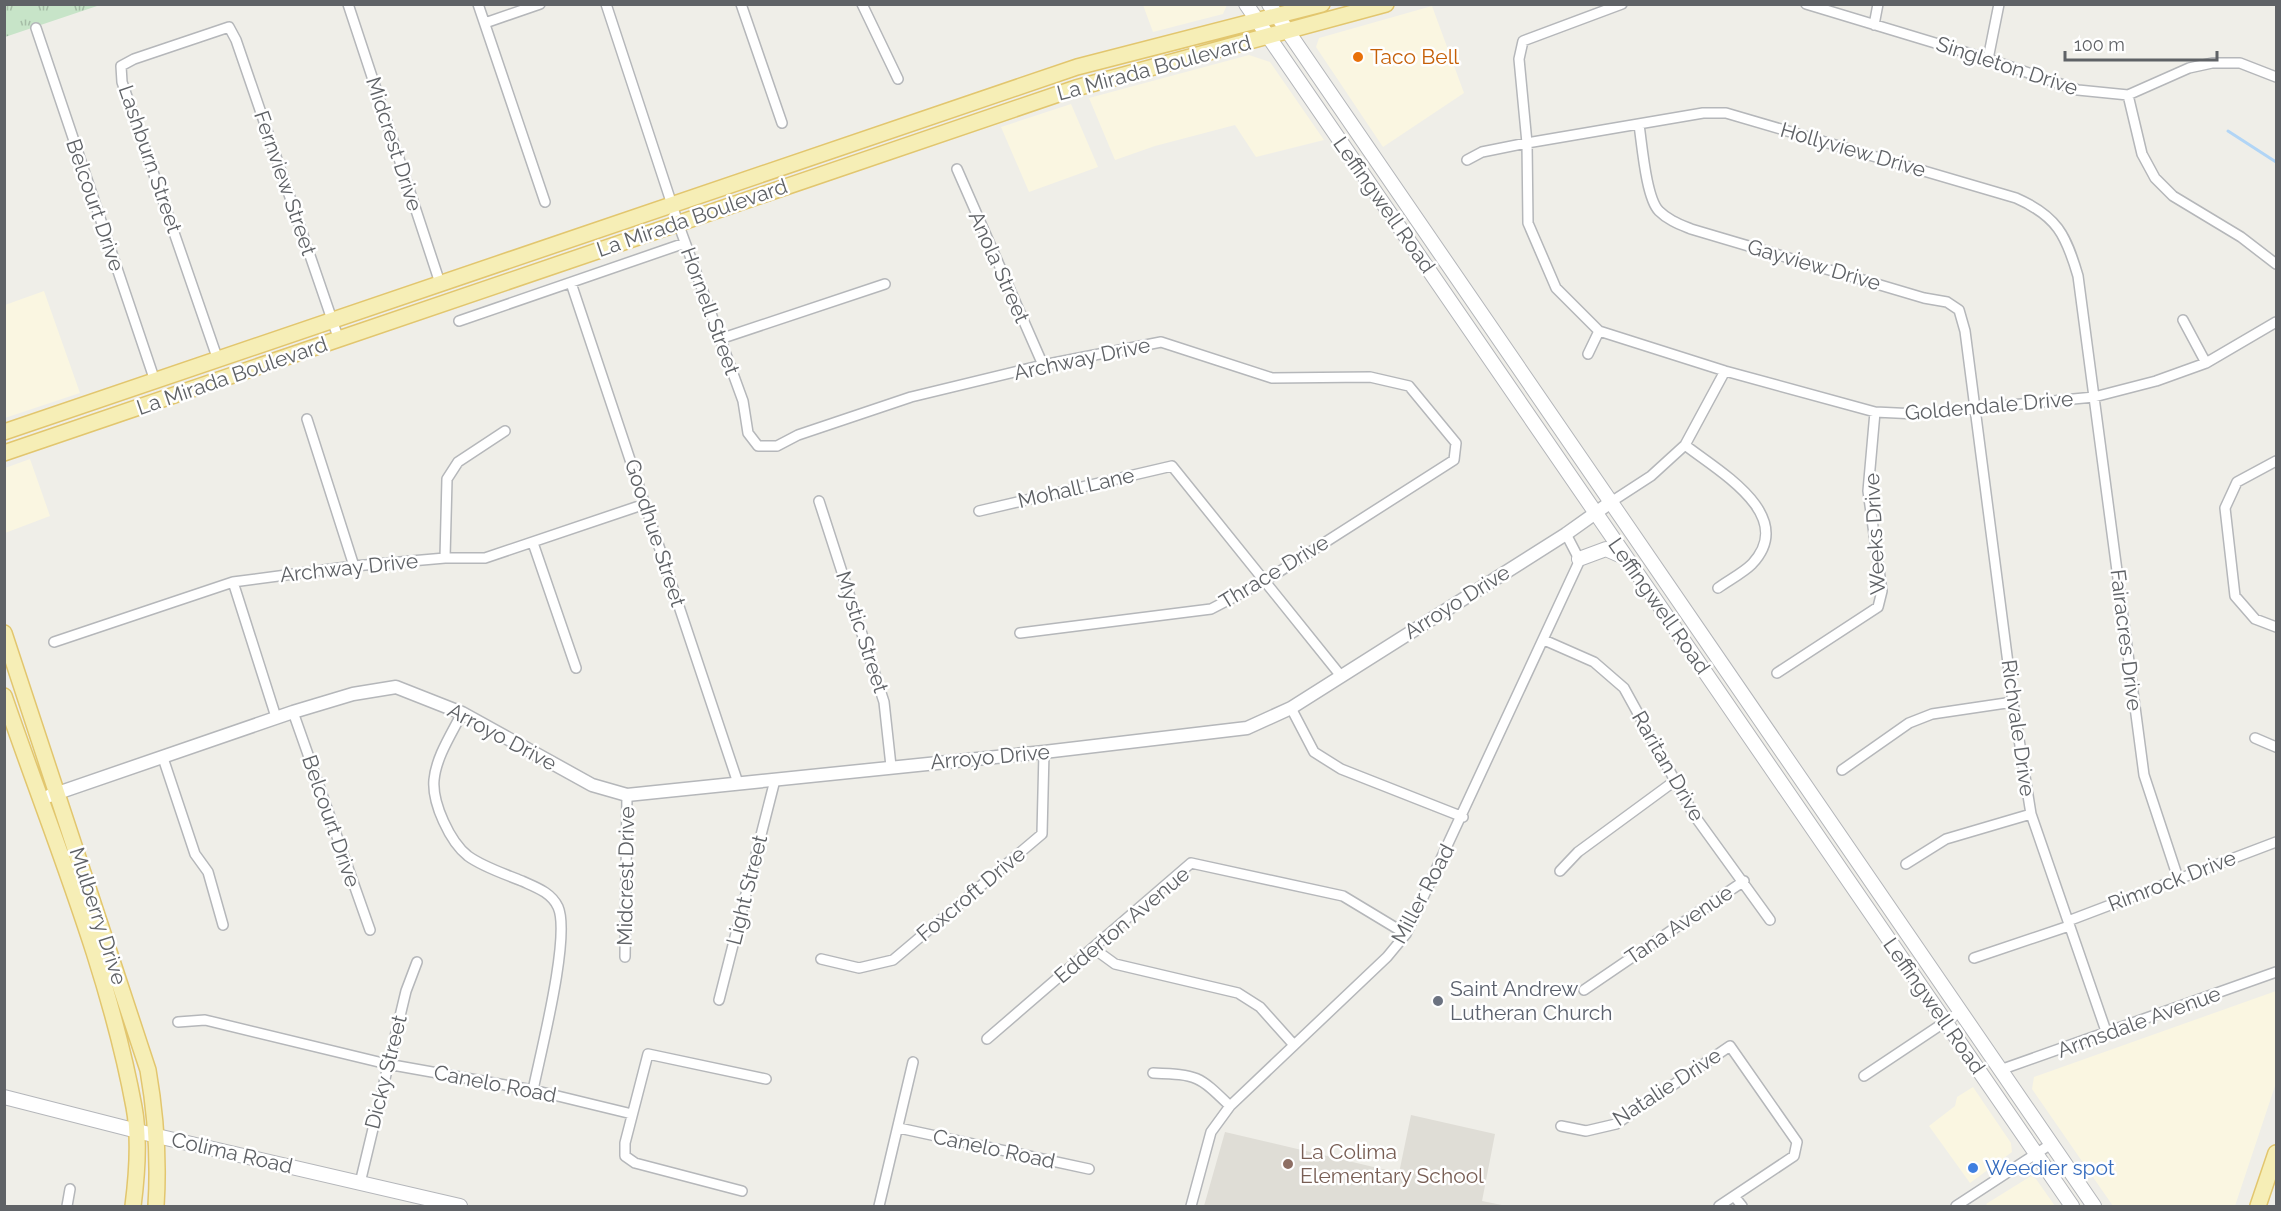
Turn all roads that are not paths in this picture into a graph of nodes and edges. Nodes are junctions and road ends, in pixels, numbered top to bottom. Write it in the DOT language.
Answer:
graph roads {
  1 [pos="348,4"];
  2 [pos="478,4"];
  3 [pos="540,4"];
  4 [pos="606,4"];
  5 [pos="741,4"];
  6 [pos="862,4"];
  7 [pos="1246,4"];
  8 [pos="1322,4"];
  9 [pos="1386,4"];
  10 [pos="1622,4"];
  11 [pos="1806,4"];
  12 [pos="1878,4"];
  13 [pos="1999,4"];
  14 [pos="1273,10"];
  15 [pos="1257,21"];
  16 [pos="485,24"];
  17 [pos="1874,25"];
  18 [pos="230,27"];
  19 [pos="36,28"];
  20 [pos="1287,31"];
  21 [pos="1268,36"];
  22 [pos="1988,59"];
  23 [pos="2277,77"];
  24 [pos="898,79"];
  25 [pos="2128,95"];
  26 [pos="782,123"];
  27 [pos="1639,125"];
  28 [pos="1527,143"];
  29 [pos="1467,160"];
  30 [pos="957,169"];
  31 [pos="545,202"];
  32 [pos="672,204"];
  33 [pos="678,223"];
  34 [pos="685,243"];
  35 [pos="2277,264"];
  36 [pos="440,283"];
  37 [pos="571,283"];
  38 [pos="885,284"];
  39 [pos="332,320"];
  40 [pos="2183,320"];
  41 [pos="459,321"];
  42 [pos="2277,322"];
  43 [pos="1599,331"];
  44 [pos="720,339"];
  45 [pos="339,340"];
  46 [pos="1588,354"];
  47 [pos="219,360"];
  48 [pos="2206,363"];
  49 [pos="1043,365"];
  50 [pos="1725,371"];
  51 [pos="155,381"];
  52 [pos="2094,397"];
  53 [pos="1976,410"];
  54 [pos="1875,412"];
  55 [pos="307,419"];
  56 [pos="505,431"];
  57 [pos="4,432"];
  58 [pos="1456,443"];
  59 [pos="1685,445"];
  60 [pos="758,446"];
  61 [pos="4,453"];
  62 [pos="2277,461"];
  63 [pos="819,501"];
  64 [pos="1611,502"];
  65 [pos="645,504"];
  66 [pos="979,511"];
  67 [pos="1595,513"];
  68 [pos="1566,534"];
  69 [pos="533,543"];
  70 [pos="445,558"];
  71 [pos="1579,559"];
  72 [pos="1627,559"];
  73 [pos="354,566"];
  74 [pos="233,582"];
  75 [pos="1263,582"];
  76 [pos="1718,588"];
  77 [pos="2277,627"];
  78 [pos="1020,633"];
  79 [pos="5,636"];
  80 [pos="1544,640"];
  81 [pos="54,642"];
  82 [pos="576,668"];
  83 [pos="1777,673"];
  84 [pos="1341,676"];
  85 [pos="4,696"];
  86 [pos="2013,702"];
  87 [pos="1291,708"];
  88 [pos="293,711"];
  89 [pos="462,713"];
  90 [pos="276,717"];
  91 [pos="2255,738"];
  92 [pos="2277,747"];
  93 [pos="1044,752"];
  94 [pos="163,758"];
  95 [pos="891,766"];
  96 [pos="1842,770"];
  97 [pos="775,780"];
  98 [pos="1676,780"];
  99 [pos="738,783"];
  100 [pos="57,793"];
  101 [pos="627,795"];
  102 [pos="40,800"];
  103 [pos="2031,814"];
  104 [pos="1463,817"];
  105 [pos="2277,842"];
  106 [pos="1906,864"];
  107 [pos="1560,871"];
  108 [pos="2178,878"];
  109 [pos="1744,881"];
  110 [pos="1770,920"];
  111 [pos="2068,923"];
  112 [pos="223,925"];
  113 [pos="370,930"];
  114 [pos="1406,934"];
  115 [pos="1093,948"];
  116 [pos="625,957"];
  117 [pos="1974,958"];
  118 [pos="821,959"];
  119 [pos="417,962"];
  120 [pos="2277,972"];
  121 [pos="1584,990"];
  122 [pos="719,1000"];
  123 [pos="1960,1012"];
  124 [pos="178,1022"];
  125 [pos="1945,1022"];
  126 [pos="2108,1034"];
  127 [pos="987,1039"];
  128 [pos="1294,1045"];
  129 [pos="913,1062"];
  130 [pos="387,1064"];
  131 [pos="2000,1070"];
  132 [pos="1153,1074"];
  133 [pos="1864,1076"];
  134 [pos="766,1079"];
  135 [pos="533,1090"];
  136 [pos="4,1097"];
  137 [pos="1230,1106"];
  138 [pos="632,1114"];
  139 [pos="1562,1126"];
  140 [pos="899,1128"];
  141 [pos="136,1131"];
  142 [pos="157,1136"];
  143 [pos="2051,1144"];
  144 [pos="2277,1153"];
  145 [pos="2036,1154"];
  146 [pos="1089,1169"];
  147 [pos="360,1183"];
  148 [pos="70,1189"];
  149 [pos="742,1191"];
  150 [pos="1734,1196"];
  151 [pos="67,1206"];
  152 [pos="133,1206"];
  153 [pos="156,1206"];
  154 [pos="460,1206"];
  155 [pos="879,1206"];
  156 [pos="1191,1206"];
  157 [pos="1719,1206"];
  158 [pos="1742,1206"];
  159 [pos="1956,1206"];
  160 [pos="2072,1206"];
  161 [pos="2094,1206"];
  162 [pos="2258,1206"];
  1 -- 36 [label="street, Midcrest Drive"];
  2 -- 16 [label="street"];
  3 -- 16 [label="street"];
  4 -- 32 [label="street, Hornell Street"];
  5 -- 26 [label="street"];
  6 -- 24 [label="street"];
  7 -- 15 [label="main road, Leffingwell Road"];
  8 -- 14 [label="main road, La Mirada Boulevard"];
  9 -- 20 [label="main road, La Mirada Boulevard"];
  10 -- 28 [label="street"];
  11 -- 17 [label="street, Singleton Drive"];
  12 -- 17 [label="street"];
  13 -- 22 [label="street"];
  14 -- 15 [label="main road, La Mirada Boulevard"];
  14 -- 20 [label="main road, Leffingwell Road"];
  15 -- 21 [label="main road, Leffingwell Road"];
  15 -- 32 [label="main road, La Mirada Boulevard"];
  16 -- 31 [label="street"];
  17 -- 22 [label="street, Singleton Drive"];
  18 -- 39 [label="street, Fernview Street"];
  18 -- 47 [label="street, Lashburn Street"];
  19 -- 51 [label="street, Belcourt Drive"];
  20 -- 21 [label="main road, La Mirada Boulevard"];
  20 -- 64 [label="main road, Leffingwell Road"];
  21 -- 33 [label="main road, La Mirada Boulevard"];
  21 -- 67 [label="main road, Leffingwell Road"];
  22 -- 25 [label="street, Singleton Drive"];
  23 -- 25 [label="street, Singleton Drive"];
  25 -- 35 [label="street"];
  27 -- 28 [label="street, Hollyview Drive"];
  27 -- 52 [label="street, Hollyview Drive"];
  27 -- 53 [label="street, Gayview Drive"];
  28 -- 29 [label="street, Hollyview Drive"];
  28 -- 43 [label="street, Goldendale Drive"];
  30 -- 49 [label="street, Anola Street"];
  32 -- 33 [label="street, Hornell Street"];
  32 -- 36 [label="main road, La Mirada Boulevard"];
  33 -- 34 [label="street, Hornell Street"];
  33 -- 45 [label="main road, La Mirada Boulevard"];
  34 -- 37 [label="street, La Mirada Boulevard"];
  34 -- 44 [label="street, Hornell Street"];
  36 -- 39 [label="main road, La Mirada Boulevard"];
  37 -- 41 [label="street, La Mirada Boulevard"];
  37 -- 65 [label="street, Goodhue Street"];
  38 -- 44 [label="street"];
  39 -- 45 [label="street, Fernview Street"];
  39 -- 47 [label="main road, La Mirada Boulevard"];
  40 -- 48 [label="street"];
  42 -- 48 [label="street, Goldendale Drive"];
  43 -- 46 [label="street"];
  43 -- 50 [label="street, Goldendale Drive"];
  44 -- 60 [label="street, Hornell Street"];
  45 -- 61 [label="main road, La Mirada Boulevard"];
  47 -- 51 [label="main road, La Mirada Boulevard"];
  48 -- 52 [label="street, Goldendale Drive"];
  49 -- 58 [label="street, Archway Drive"];
  49 -- 60 [label="street, Archway Drive"];
  50 -- 54 [label="street, Goldendale Drive"];
  50 -- 59 [label="street, Arroyo Drive"];
  51 -- 57 [label="main road, La Mirada Boulevard"];
  52 -- 53 [label="street, Goldendale Drive"];
  52 -- 108 [label="street, Fairacres Drive"];
  53 -- 54 [label="street, Goldendale Drive"];
  53 -- 86 [label="street, Richvale Drive"];
  54 -- 83 [label="street, Weeks Drive"];
  55 -- 73 [label="street"];
  56 -- 70 [label="street"];
  58 -- 75 [label="street, Thrace Drive"];
  59 -- 64 [label="street, Arroyo Drive"];
  59 -- 76 [label="street"];
  62 -- 77 [label="street"];
  63 -- 95 [label="street, Mystic Street"];
  64 -- 67 [label="street, Arroyo Drive"];
  64 -- 123 [label="main road, Leffingwell Road"];
  65 -- 69 [label="street, Archway Drive"];
  65 -- 99 [label="street, Goodhue Street"];
  66 -- 75 [label="street, Mohall Lane"];
  67 -- 68 [label="street, Arroyo Drive"];
  67 -- 72 [label="main road, Leffingwell Road"];
  68 -- 71 [label="street"];
  68 -- 84 [label="street, Arroyo Drive"];
  69 -- 70 [label="street, Archway Drive"];
  69 -- 82 [label="street"];
  70 -- 73 [label="street, Archway Drive"];
  71 -- 72 [label="main road"];
  71 -- 80 [label="street, Miller Road"];
  72 -- 125 [label="main road, Leffingwell Road"];
  73 -- 74 [label="street, Archway Drive"];
  74 -- 81 [label="street, Archway Drive"];
  74 -- 90 [label="street"];
  75 -- 78 [label="street, Thrace Drive"];
  75 -- 84 [label="street"];
  79 -- 100 [label="main road, Mulberry Drive"];
  80 -- 98 [label="street, Raritan Drive"];
  80 -- 104 [label="street, Miller Road"];
  84 -- 87 [label="street, Arroyo Drive"];
  85 -- 102 [label="main road, Mulberry Drive"];
  86 -- 96 [label="street"];
  86 -- 103 [label="street, Richvale Drive"];
  87 -- 93 [label="street, Arroyo Drive"];
  87 -- 104 [label="street"];
  88 -- 89 [label="street, Arroyo Drive"];
  88 -- 90 [label="street, Arroyo Drive"];
  88 -- 113 [label="street, Belcourt Drive"];
  89 -- 101 [label="street, Arroyo Drive"];
  89 -- 135 [label="street"];
  90 -- 94 [label="street, Arroyo Drive"];
  91 -- 92 [label="street"];
  93 -- 95 [label="street, Arroyo Drive"];
  93 -- 118 [label="street, Foxcroft Drive"];
  94 -- 100 [label="street, Arroyo Drive"];
  94 -- 112 [label="street"];
  95 -- 97 [label="street, Arroyo Drive"];
  97 -- 99 [label="street, Arroyo Drive"];
  97 -- 122 [label="street, Light Street"];
  98 -- 107 [label="street"];
  98 -- 109 [label="street, Raritan Drive"];
  99 -- 101 [label="street, Arroyo Drive"];
  100 -- 102 [label="street, Arroyo Drive"];
  100 -- 142 [label="main road, Mulberry Drive"];
  101 -- 116 [label="street, Midcrest Drive"];
  102 -- 141 [label="main road, Mulberry Drive"];
  103 -- 106 [label="street"];
  103 -- 111 [label="street, Richvale Drive"];
  104 -- 114 [label="street, Miller Road"];
  105 -- 108 [label="street, Rimrock Drive"];
  108 -- 111 [label="street, Rimrock Drive"];
  109 -- 110 [label="street, Raritan Drive"];
  109 -- 121 [label="street, Tana Avenue"];
  111 -- 117 [label="street, Rimrock Drive"];
  111 -- 126 [label="street, Richvale Drive"];
  114 -- 115 [label="street, Edderton Avenue"];
  114 -- 128 [label="street, Miller Road"];
  115 -- 127 [label="street, Edderton Avenue"];
  115 -- 128 [label="street"];
  119 -- 130 [label="street, Dicky Street"];
  120 -- 126 [label="street, Armsdale Avenue"];
  123 -- 125 [label="street"];
  123 -- 131 [label="main road, Leffingwell Road"];
  124 -- 130 [label="street, Canelo Road"];
  125 -- 133 [label="street"];
  125 -- 145 [label="main road, Leffingwell Road"];
  126 -- 131 [label="street, Armsdale Avenue"];
  128 -- 137 [label="street, Miller Road"];
  129 -- 140 [label="street"];
  130 -- 135 [label="street, Canelo Road"];
  130 -- 147 [label="street, Dicky Street"];
  131 -- 143 [label="main road, Leffingwell Road"];
  132 -- 137 [label="street"];
  134 -- 138 [label="street"];
  135 -- 138 [label="street, Canelo Road"];
  136 -- 141 [label="main road, Colima Road"];
  137 -- 156 [label="street, Miller Road"];
  138 -- 149 [label="street"];
  139 -- 150 [label="street, Natalie Drive"];
  140 -- 146 [label="street, Canelo Road"];
  140 -- 155 [label="street"];
  141 -- 142 [label="main road, Colima Road"];
  141 -- 152 [label="main road, Mulberry Drive"];
  142 -- 147 [label="main road, Colima Road"];
  142 -- 153 [label="main road, Mulberry Drive"];
  143 -- 145 [label="street"];
  143 -- 161 [label="main road, Leffingwell Road"];
  144 -- 162 [label="main road"];
  145 -- 159 [label="street"];
  145 -- 160 [label="main road, Leffingwell Road"];
  147 -- 154 [label="main road, Colima Road"];
  148 -- 151 [label="street"];
  150 -- 157 [label="street, Natalie Drive"];
  150 -- 158 [label="street"];
}
